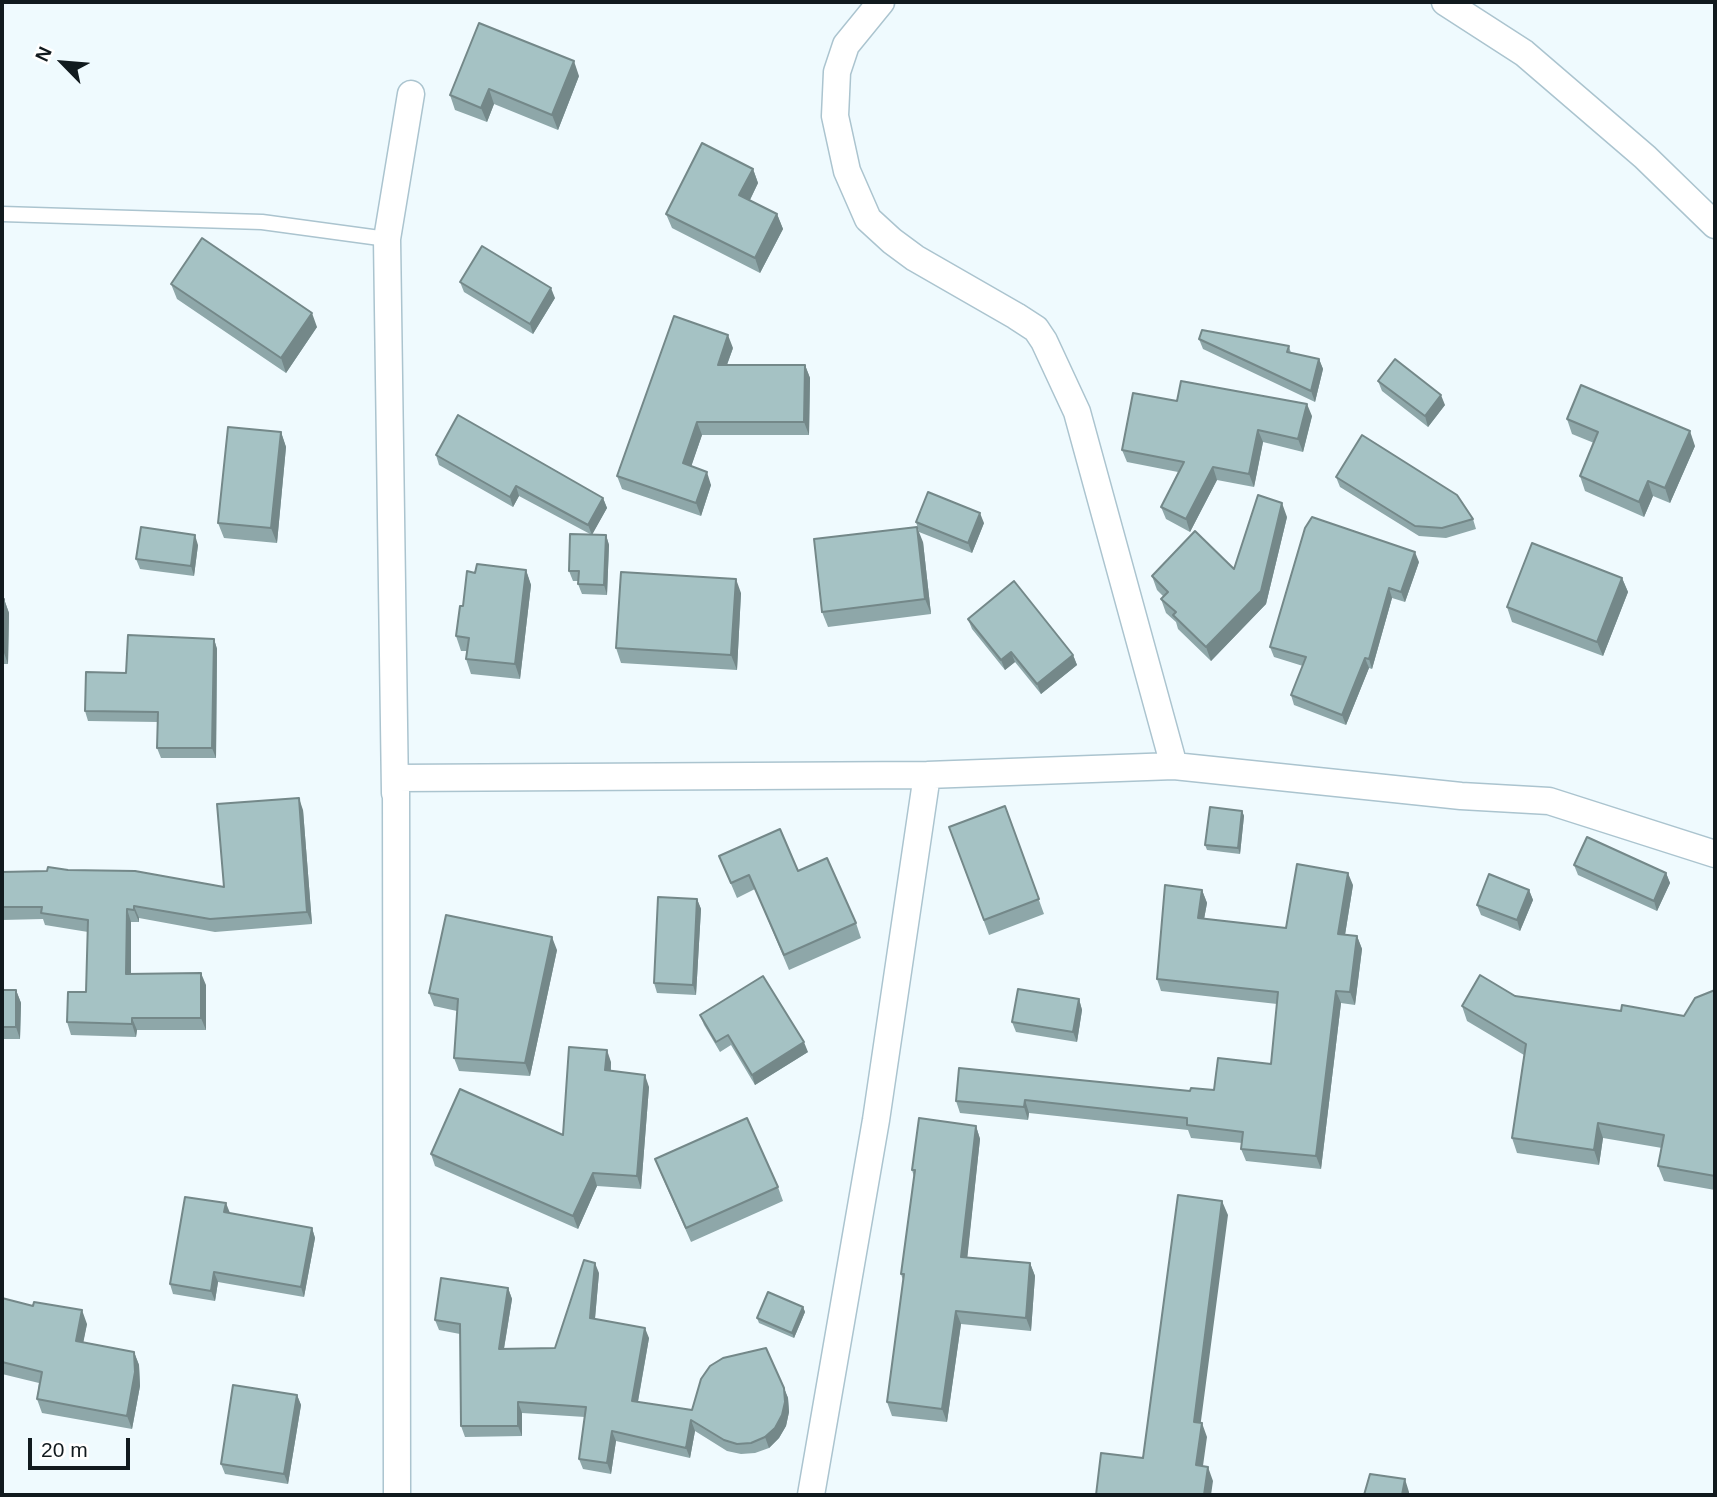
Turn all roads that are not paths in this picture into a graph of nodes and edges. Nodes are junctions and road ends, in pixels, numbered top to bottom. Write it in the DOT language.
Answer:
graph roads {
  1 [pos="881,2"];
  2 [pos="1445,2"];
  3 [pos="411,94"];
  4 [pos="2,214"];
  5 [pos="1715,225"];
  6 [pos="387,239"];
  7 [pos="1174,766"];
  8 [pos="927,775"];
  9 [pos="395,799"];
  10 [pos="1715,854"];
  11 [pos="397,1495"];
  12 [pos="811,1495"];
  1 -- 7 [label="street"];
  2 -- 5 [label="street"];
  3 -- 6 [label="street"];
  4 -- 6 [label="lane"];
  6 -- 9 [label="street"];
  7 -- 8 [label="street"];
  7 -- 10 [label="street"];
  8 -- 9 [label="street"];
  8 -- 12 [label="street"];
  9 -- 11 [label="street"];
}
